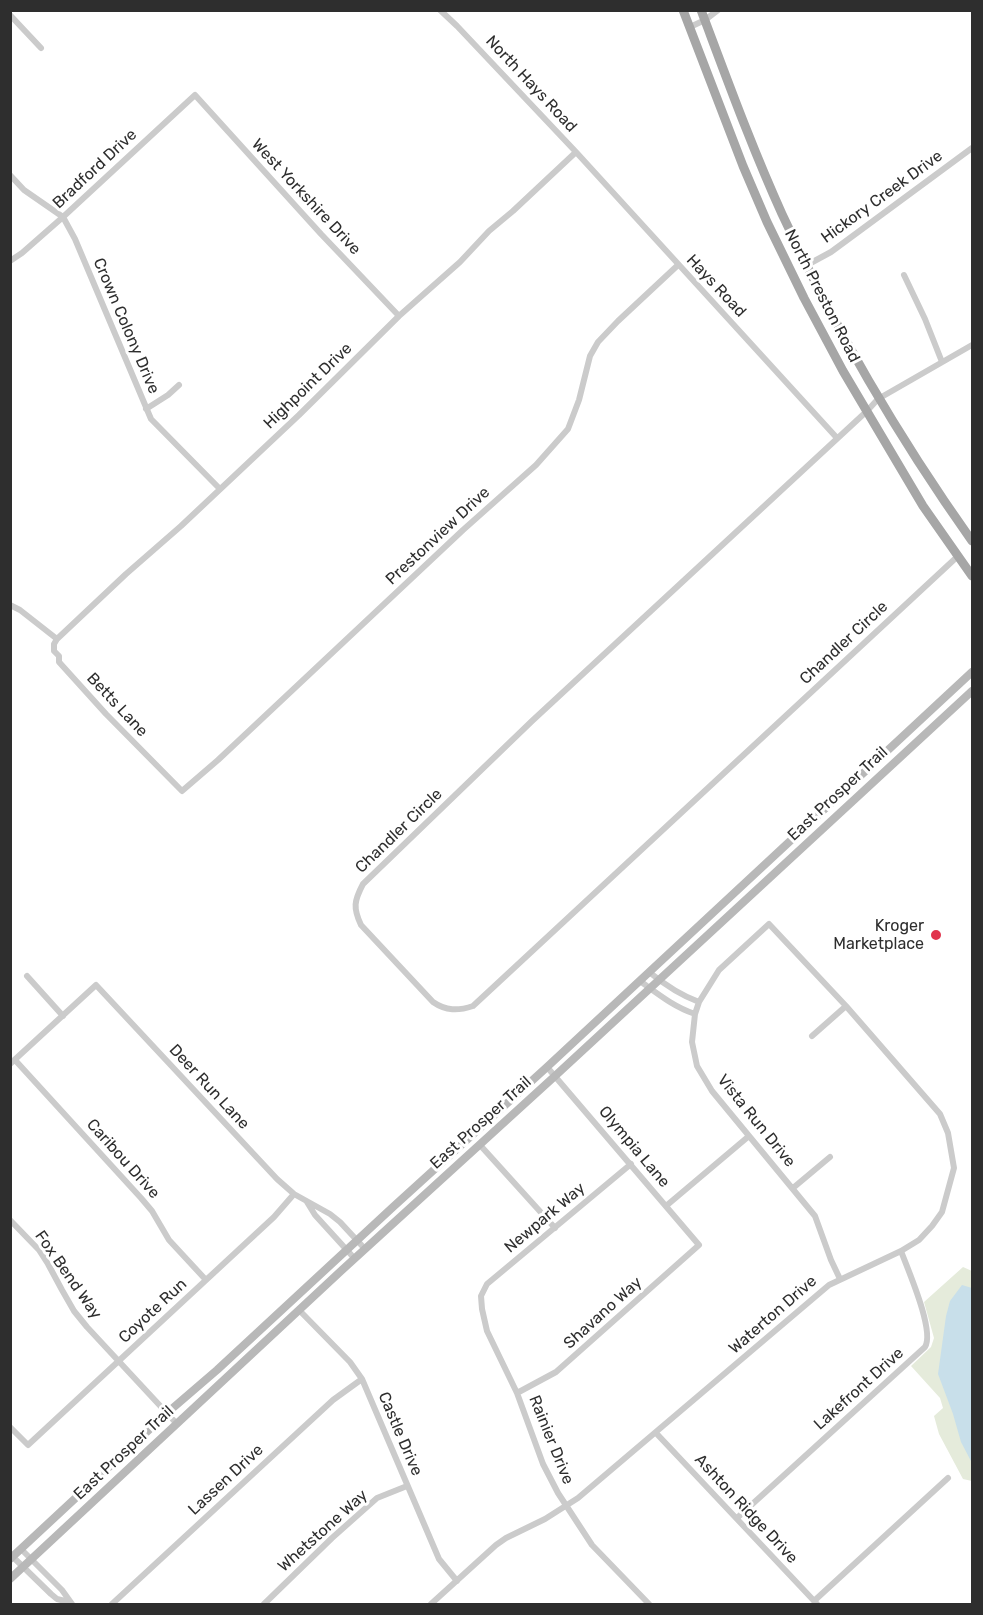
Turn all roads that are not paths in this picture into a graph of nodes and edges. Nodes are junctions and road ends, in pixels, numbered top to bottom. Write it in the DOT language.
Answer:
graph roads {
  1 [pos="440,10"];
  2 [pos="683,10"];
  3 [pos="718,10"];
  4 [pos="10,15"];
  5 [pos="703,15"];
  6 [pos="690,27"];
  7 [pos="41,48"];
  8 [pos="195,95"];
  9 [pos="972,148"];
  10 [pos="576,152"];
  11 [pos="10,176"];
  12 [pos="63,218"];
  13 [pos="10,261"];
  14 [pos="678,265"];
  15 [pos="807,265"];
  16 [pos="904,276"];
  17 [pos="399,316"];
  18 [pos="972,345"];
  19 [pos="942,362"];
  20 [pos="179,385"];
  21 [pos="878,399"];
  22 [pos="146,409"];
  23 [pos="867,411"];
  24 [pos="837,438"];
  25 [pos="219,488"];
  26 [pos="972,541"];
  27 [pos="957,556"];
  28 [pos="972,576"];
  29 [pos="10,605"];
  30 [pos="57,639"];
  31 [pos="972,672"];
  32 [pos="972,691"];
  33 [pos="876,760"];
  34 [pos="885,771"];
  35 [pos="173,784"];
  36 [pos="769,924"];
  37 [pos="649,972"];
  38 [pos="27,976"];
  39 [pos="659,980"];
  40 [pos="640,981"];
  41 [pos="650,988"];
  42 [pos="699,1002"];
  43 [pos="846,1006"];
  44 [pos="695,1014"];
  45 [pos="63,1016"];
  46 [pos="812,1036"];
  47 [pos="13,1062"];
  48 [pos="547,1067"];
  49 [pos="555,1076"];
  50 [pos="749,1136"];
  51 [pos="480,1145"];
  52 [pos="830,1157"];
  53 [pos="631,1164"];
  54 [pos="793,1188"];
  55 [pos="294,1194"];
  56 [pos="306,1201"];
  57 [pos="666,1206"];
  58 [pos="10,1220"];
  59 [pos="555,1228"];
  60 [pos="357,1240"];
  61 [pos="699,1245"];
  62 [pos="365,1249"];
  63 [pos="346,1250"];
  64 [pos="901,1251"];
  65 [pos="355,1259"];
  66 [pos="840,1279"];
  67 [pos="206,1280"];
  68 [pos="481,1296"];
  69 [pos="299,1310"];
  70 [pos="119,1361"];
  71 [pos="362,1379"];
  72 [pos="517,1393"];
  73 [pos="167,1413"];
  74 [pos="177,1424"];
  75 [pos="10,1427"];
  76 [pos="656,1433"];
  77 [pos="948,1478"];
  78 [pos="407,1486"];
  79 [pos="566,1506"];
  80 [pos="737,1518"];
  81 [pos="21,1549"];
  82 [pos="11,1558"];
  83 [pos="32,1559"];
  84 [pos="23,1568"];
  85 [pos="10,1579"];
  86 [pos="457,1581"];
  87 [pos="816,1603"];
  88 [pos="71,1604"];
  89 [pos="112,1605"];
  90 [pos="264,1605"];
  91 [pos="431,1605"];
  92 [pos="649,1605"];
  1 -- 10 [label="street, North Hays Road"];
  2 -- 6 [label="main road, North Preston Road"];
  3 -- 5 [label="street"];
  4 -- 7 [label="street"];
  5 -- 6 [label="street"];
  5 -- 15 [label="main road, North Preston Road"];
  6 -- 23 [label="main road, North Preston Road"];
  8 -- 12 [label="street, Bradford Drive"];
  8 -- 17 [label="street, West Yorkshire Drive"];
  9 -- 15 [label="street, Hickory Creek Drive"];
  10 -- 14 [label="street, Hays Road"];
  10 -- 17 [label="street, Highpoint Drive"];
  11 -- 12 [label="street, Crown Colony Drive"];
  12 -- 13 [label="street, Bradford Drive"];
  12 -- 22 [label="street, Crown Colony Drive"];
  14 -- 24 [label="street, Hays Road"];
  14 -- 35 [label="street, Prestonview Drive"];
  15 -- 21 [label="main road, North Preston Road"];
  16 -- 19 [label="street"];
  17 -- 25 [label="street, Highpoint Drive"];
  18 -- 19 [label="street, Chandler Circle"];
  19 -- 21 [label="street, Chandler Circle"];
  20 -- 22 [label="street"];
  21 -- 23 [label="street, Chandler Circle"];
  21 -- 26 [label="main road, North Preston Road"];
  22 -- 25 [label="street, Crown Colony Drive"];
  23 -- 24 [label="street, Chandler Circle"];
  23 -- 27 [label="main road, North Preston Road"];
  24 -- 27 [label="street, Chandler Circle"];
  25 -- 30 [label="street, Highpoint Drive"];
  27 -- 28 [label="main road, North Preston Road"];
  29 -- 30 [label="street"];
  30 -- 35 [label="street, Betts Lane"];
  31 -- 33 [label="main road, East Prosper Trail"];
  32 -- 34 [label="main road, East Prosper Trail"];
  33 -- 34 [label="main road"];
  33 -- 37 [label="main road, East Prosper Trail"];
  34 -- 39 [label="main road, East Prosper Trail"];
  36 -- 42 [label="street, Vista Run Drive"];
  36 -- 43 [label="street, Waterton Drive"];
  37 -- 39 [label="street"];
  37 -- 40 [label="main road, East Prosper Trail"];
  38 -- 45 [label="street"];
  39 -- 41 [label="main road, East Prosper Trail"];
  39 -- 42 [label="street"];
  40 -- 41 [label="street"];
  40 -- 48 [label="main road, East Prosper Trail"];
  41 -- 44 [label="street"];
  41 -- 49 [label="main road, East Prosper Trail"];
  42 -- 44 [label="street, Vista Run Drive"];
  43 -- 46 [label="street"];
  43 -- 64 [label="street, Waterton Drive"];
  44 -- 50 [label="street, Vista Run Drive"];
  45 -- 47 [label="street"];
  45 -- 55 [label="street, Deer Run Lane"];
  47 -- 67 [label="street, Caribou Drive"];
  48 -- 49 [label="street, Olympia Lane"];
  48 -- 60 [label="main road, East Prosper Trail"];
  49 -- 51 [label="main road, East Prosper Trail"];
  49 -- 53 [label="street, Olympia Lane"];
  50 -- 54 [label="street, Vista Run Drive"];
  50 -- 57 [label="street"];
  51 -- 59 [label="street"];
  51 -- 62 [label="main road, East Prosper Trail"];
  52 -- 54 [label="street"];
  53 -- 57 [label="street, Olympia Lane"];
  53 -- 59 [label="street, Newpark Way"];
  54 -- 66 [label="street, Vista Run Drive"];
  55 -- 56 [label="street, Deer Run Lane"];
  55 -- 67 [label="street, Coyote Run"];
  56 -- 60 [label="street, Deer Run Lane"];
  56 -- 63 [label="street, Deer Run Lane"];
  57 -- 61 [label="street, Olympia Lane"];
  58 -- 70 [label="street, Fox Bend Way"];
  59 -- 68 [label="street, Newpark Way"];
  60 -- 62 [label="street, Deer Run Lane"];
  60 -- 63 [label="main road, East Prosper Trail"];
  61 -- 72 [label="street, Shavano Way"];
  62 -- 65 [label="main road, East Prosper Trail"];
  63 -- 65 [label="street, Deer Run Lane"];
  63 -- 73 [label="main road, East Prosper Trail"];
  64 -- 66 [label="street, Waterton Drive"];
  64 -- 80 [label="street, Lakefront Drive"];
  65 -- 69 [label="main road, East Prosper Trail"];
  66 -- 76 [label="street, Waterton Drive"];
  67 -- 70 [label="street, Coyote Run"];
  68 -- 72 [label="street, Rainier Drive"];
  69 -- 71 [label="street, Castle Drive"];
  69 -- 74 [label="main road, East Prosper Trail"];
  70 -- 73 [label="street, Fox Bend Way"];
  70 -- 75 [label="street, Coyote Run"];
  71 -- 78 [label="street, Castle Drive"];
  71 -- 89 [label="street, Lassen Drive"];
  72 -- 79 [label="street, Rainier Drive"];
  73 -- 74 [label="street, Fox Bend Way"];
  73 -- 81 [label="main road, East Prosper Trail"];
  74 -- 83 [label="main road, East Prosper Trail"];
  76 -- 79 [label="street, Waterton Drive"];
  76 -- 80 [label="street, Ashton Ridge Drive"];
  77 -- 87 [label="street"];
  78 -- 86 [label="street, Castle Drive"];
  78 -- 90 [label="street, Whetstone Way"];
  79 -- 86 [label="street, Waterton Drive"];
  79 -- 92 [label="street, Rainier Drive"];
  80 -- 87 [label="street, Ashton Ridge Drive"];
  81 -- 82 [label="main road, East Prosper Trail"];
  81 -- 83 [label="street"];
  82 -- 84 [label="street"];
  83 -- 84 [label="main road, East Prosper Trail"];
  83 -- 88 [label="street"];
  84 -- 85 [label="main road, East Prosper Trail"];
  84 -- 88 [label="street"];
  86 -- 91 [label="street, Waterton Drive"];
}
